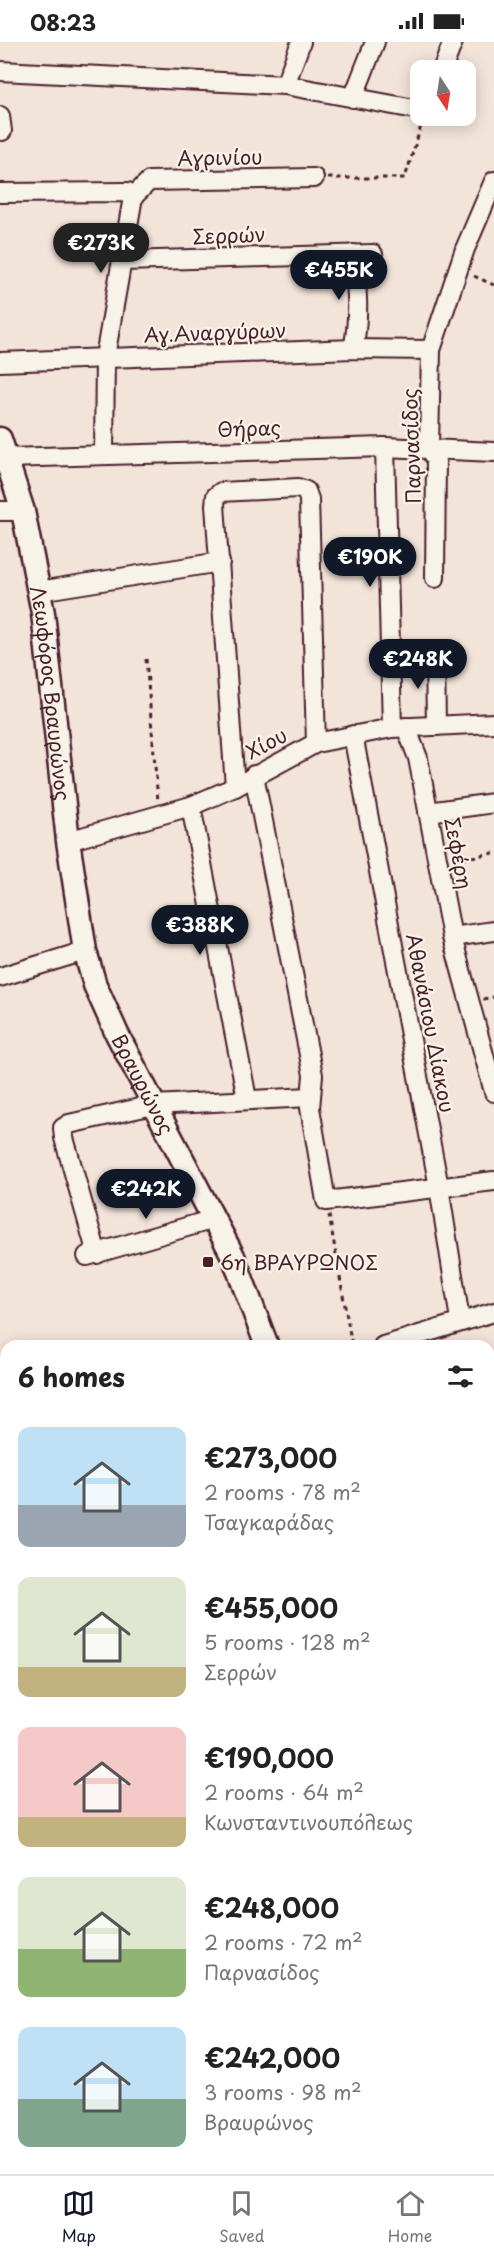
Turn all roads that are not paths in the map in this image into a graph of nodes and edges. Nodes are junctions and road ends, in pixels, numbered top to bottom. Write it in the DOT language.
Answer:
graph roads {
  1 [pos="301,42"];
  2 [pos="375,42"];
  3 [pos="453,42"];
  4 [pos="446,60"];
  5 [pos="0,71"];
  6 [pos="285,85"];
  7 [pos="353,98"];
  8 [pos="410,108"];
  9 [pos="314,178"];
  10 [pos="494,181"];
  11 [pos="0,193"];
  12 [pos="133,197"];
  13 [pos="353,254"];
  14 [pos="373,254"];
  15 [pos="122,261"];
  16 [pos="353,349"];
  17 [pos="431,350"];
  18 [pos="105,357"];
  19 [pos="0,362"];
  20 [pos="2,445"];
  21 [pos="385,447"];
  22 [pos="429,448"];
  23 [pos="494,452"];
  24 [pos="104,455"];
  25 [pos="0,511"];
  26 [pos="22,511"];
  27 [pos="220,562"];
  28 [pos="435,578"];
  29 [pos="39,591"];
  30 [pos="435,653"];
  31 [pos="494,723"];
  32 [pos="436,726"];
  33 [pos="399,727"];
  34 [pos="353,735"];
  35 [pos="316,743"];
  36 [pos="254,775"];
  37 [pos="235,787"];
  38 [pos="494,803"];
  39 [pos="191,806"];
  40 [pos="428,812"];
  41 [pos="68,841"];
  42 [pos="494,931"];
  43 [pos="452,937"];
  44 [pos="85,951"];
  45 [pos="0,977"];
  46 [pos="490,1059"];
  47 [pos="494,1092"];
  48 [pos="310,1097"];
  49 [pos="247,1099"];
  50 [pos="153,1105"];
  51 [pos="494,1181"];
  52 [pos="439,1187"];
  53 [pos="214,1219"];
  54 [pos="494,1312"];
  55 [pos="460,1320"];
  56 [pos="437,1337"];
  57 [pos="265,1340"];
  58 [pos="419,1340"];
  1 -- 6 [label="street"];
  2 -- 7 [label="street"];
  3 -- 4 [label="street"];
  5 -- 6 [label="street"];
  6 -- 7 [label="street"];
  7 -- 8 [label="street"];
  9 -- 12 [label="street, Αγρινίου"];
  10 -- 17 [label="street, Παρνασίδος"];
  11 -- 12 [label="street"];
  12 -- 15 [label="street"];
  13 -- 14 [label="street, Σερρών"];
  13 -- 15 [label="street, Σερρών"];
  13 -- 16 [label="street"];
  15 -- 18 [label="street"];
  16 -- 17 [label="street, Αγ.Αναργύρων"];
  16 -- 18 [label="street, Αγ.Αναργύρων"];
  17 -- 22 [label="street, Παρνασίδος"];
  18 -- 19 [label="street, Αγ.Αναργύρων"];
  18 -- 24 [label="street"];
  20 -- 24 [label="street, Θήρας"];
  20 -- 26 [label="main road, Λεωφόρος Βραυρώνος"];
  21 -- 22 [label="street, Θήρας"];
  21 -- 24 [label="street, Θήρας"];
  21 -- 33 [label="street, Σεφέρη"];
  22 -- 23 [label="street, Θήρας"];
  22 -- 28 [label="street, Παρνασίδος"];
  25 -- 26 [label="street"];
  26 -- 29 [label="main road, Λεωφόρος Βραυρώνος"];
  27 -- 29 [label="street"];
  27 -- 35 [label="street"];
  27 -- 37 [label="street"];
  29 -- 41 [label="main road, Λεωφόρος Βραυρώνος"];
  30 -- 32 [label="street"];
  31 -- 32 [label="street, Χίου"];
  32 -- 33 [label="street, Χίου"];
  33 -- 34 [label="street, Χίου"];
  33 -- 40 [label="street, Σεφέρη"];
  34 -- 35 [label="street, Χίου"];
  34 -- 52 [label="street, Αθανάσιου Δίακου"];
  35 -- 36 [label="street, Χίου"];
  36 -- 37 [label="street, Χίου"];
  36 -- 48 [label="street"];
  37 -- 39 [label="street, Χίου"];
  38 -- 40 [label="street"];
  39 -- 41 [label="street, Χίου"];
  39 -- 49 [label="street"];
  40 -- 43 [label="street, Σεφέρη"];
  41 -- 44 [label="main road, Λεωφόρος Βραυρώνος"];
  42 -- 43 [label="street"];
  43 -- 46 [label="street, Σεφέρη"];
  44 -- 45 [label="street"];
  44 -- 50 [label="main road, Βραυρώνος"];
  46 -- 47 [label="street, Σεφέρη"];
  48 -- 49 [label="street"];
  48 -- 52 [label="street"];
  49 -- 50 [label="street"];
  50 -- 53 [label="main road, Βραυρώνος"];
  50 -- 53 [label="street"];
  51 -- 52 [label="street"];
  52 -- 55 [label="street, Αθανάσιου Δίακου"];
  53 -- 57 [label="main road, Βραυρώνος"];
  54 -- 55 [label="street"];
  55 -- 56 [label="street"];
  56 -- 58 [label="street"];
}
